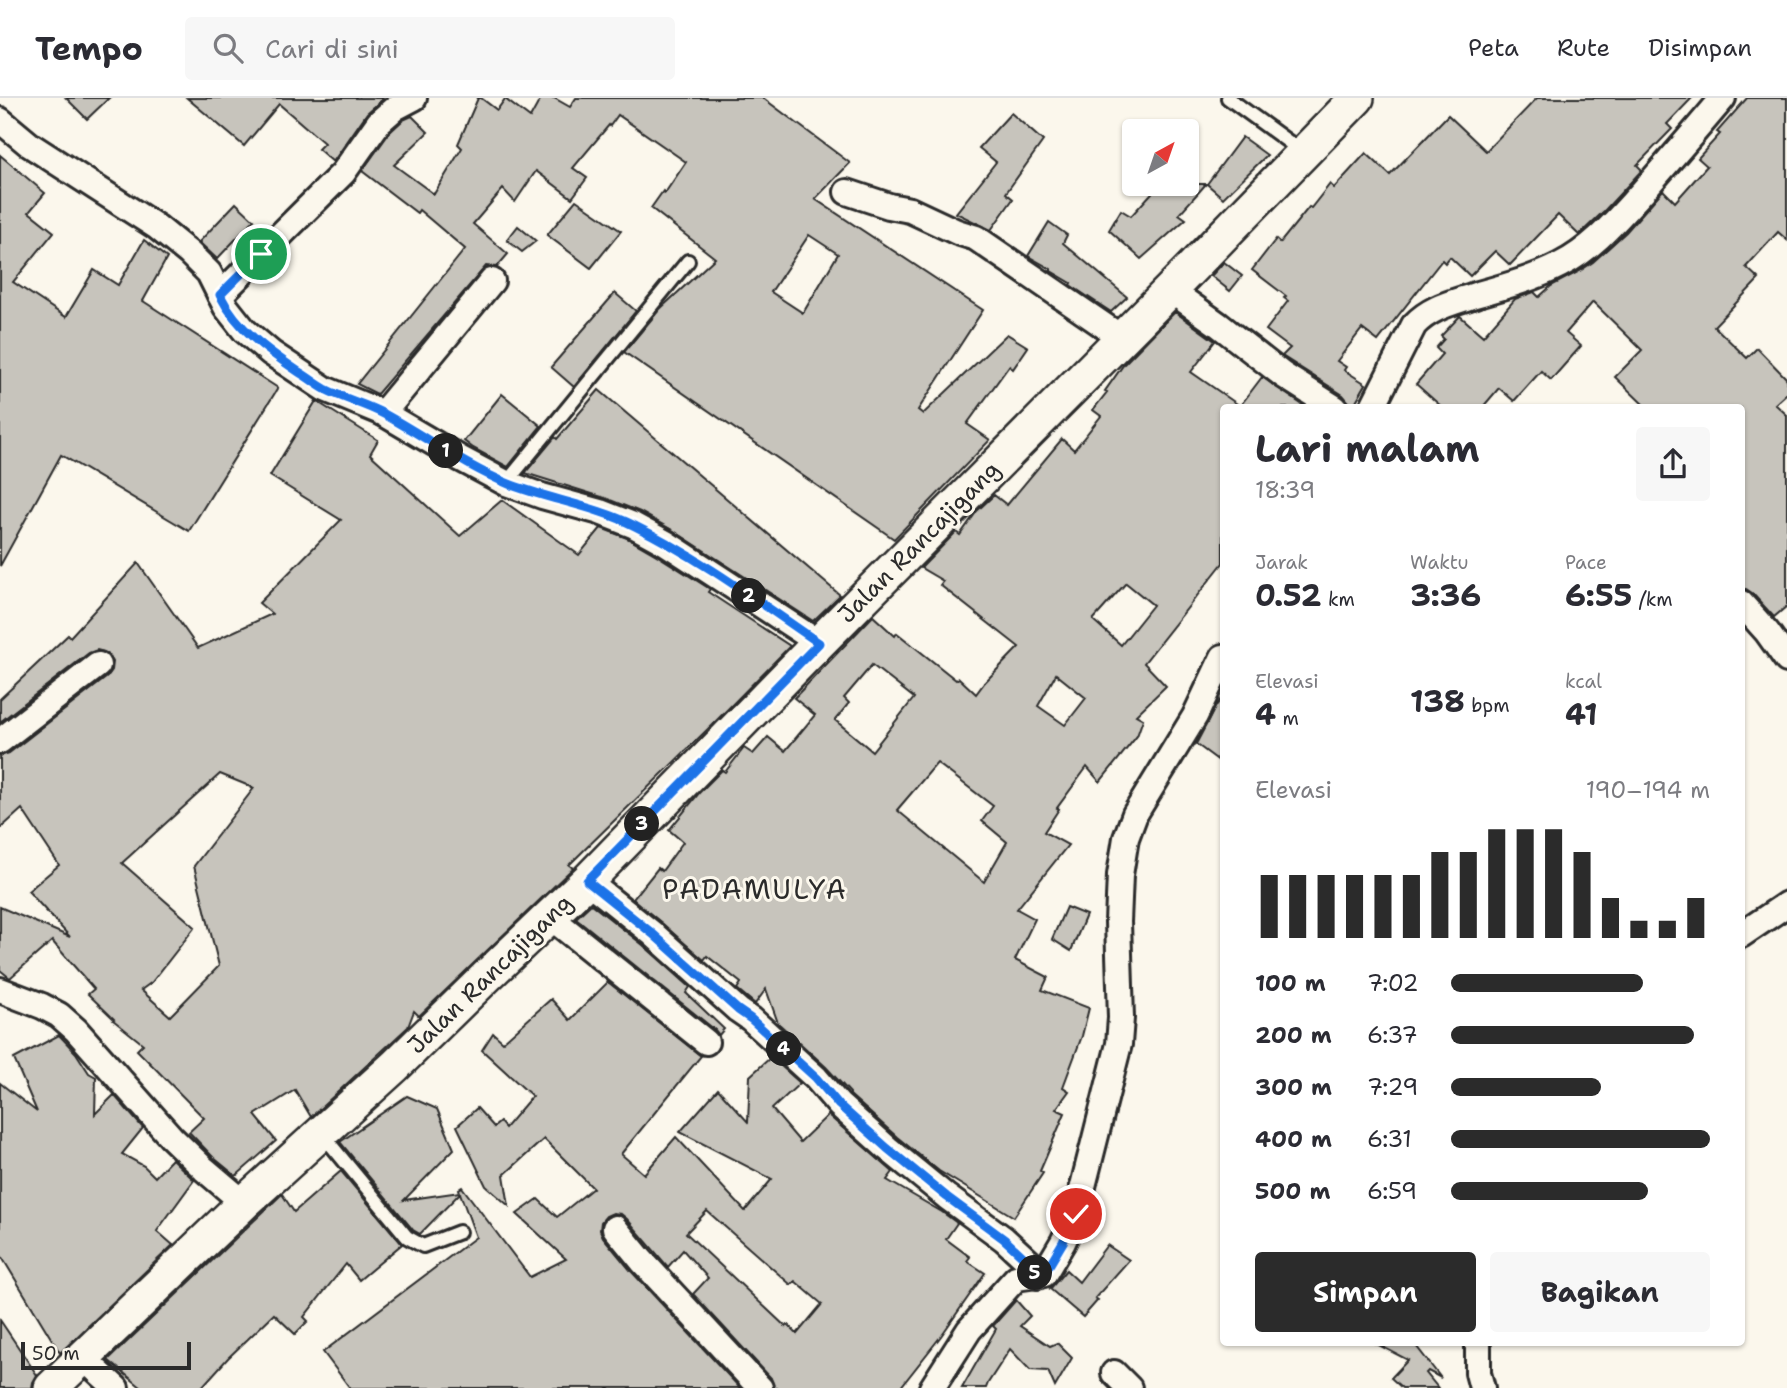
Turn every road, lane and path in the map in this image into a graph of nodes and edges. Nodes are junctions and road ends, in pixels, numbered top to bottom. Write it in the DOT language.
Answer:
graph roads {
  1 [pos="414,98"];
  2 [pos="1228,98"];
  3 [pos="1357,98"];
  4 [pos="1723,98"];
  5 [pos="0,120"];
  6 [pos="1304,152"];
  7 [pos="847,192"];
  8 [pos="688,261"];
  9 [pos="492,281"];
  10 [pos="1170,290"];
  11 [pos="220,295"];
  12 [pos="1122,338"];
  13 [pos="1329,404"];
  14 [pos="1374,404"];
  15 [pos="383,413"];
  16 [pos="506,483"];
  17 [pos="1745,608"];
  18 [pos="819,643"];
  19 [pos="1787,660"];
  20 [pos="1220,663"];
  21 [pos="98,665"];
  22 [pos="0,741"];
  23 [pos="587,881"];
  24 [pos="1787,904"];
  25 [pos="549,916"];
  26 [pos="1745,932"];
  27 [pos="0,990"];
  28 [pos="706,1042"];
  29 [pos="322,1134"];
  30 [pos="244,1203"];
  31 [pos="615,1228"];
  32 [pos="459,1232"];
  33 [pos="1030,1267"];
  34 [pos="1478,1346"];
  35 [pos="82,1357"];
  36 [pos="51,1388"];
  37 [pos="116,1388"];
  38 [pos="760,1388"];
  39 [pos="932,1388"];
  40 [pos="1482,1388"];
  1 -- 11 [label="street"];
  2 -- 6 [label="lane"];
  3 -- 6 [label="main road, Jalan Rancajigang"];
  4 -- 14 [label="street"];
  5 -- 11 [label="street"];
  6 -- 10 [label="main road, Jalan Rancajigang"];
  7 -- 12 [label="street"];
  8 -- 16 [label="lane"];
  9 -- 15 [label="street"];
  10 -- 12 [label="main road, Jalan Rancajigang"];
  10 -- 13 [label="street"];
  11 -- 15 [label="street"];
  12 -- 18 [label="main road, Jalan Rancajigang"];
  15 -- 16 [label="street"];
  16 -- 18 [label="street"];
  17 -- 19 [label="street"];
  18 -- 23 [label="main road, Jalan Rancajigang"];
  20 -- 33 [label="street"];
  21 -- 22 [label="street"];
  23 -- 25 [label="main road, Jalan Rancajigang"];
  23 -- 33 [label="street"];
  24 -- 26 [label="street"];
  25 -- 28 [label="street"];
  25 -- 29 [label="main road, Jalan Rancajigang"];
  27 -- 30 [label="street"];
  29 -- 30 [label="main road, Jalan Rancajigang"];
  29 -- 32 [label="lane"];
  30 -- 35 [label="main road, Jalan Rancajigang"];
  31 -- 38 [label="street"];
  33 -- 39 [label="street"];
  34 -- 40 [label="street"];
  35 -- 36 [label="main road, Jalan Rancajigang"];
  35 -- 37 [label="street"];
}
